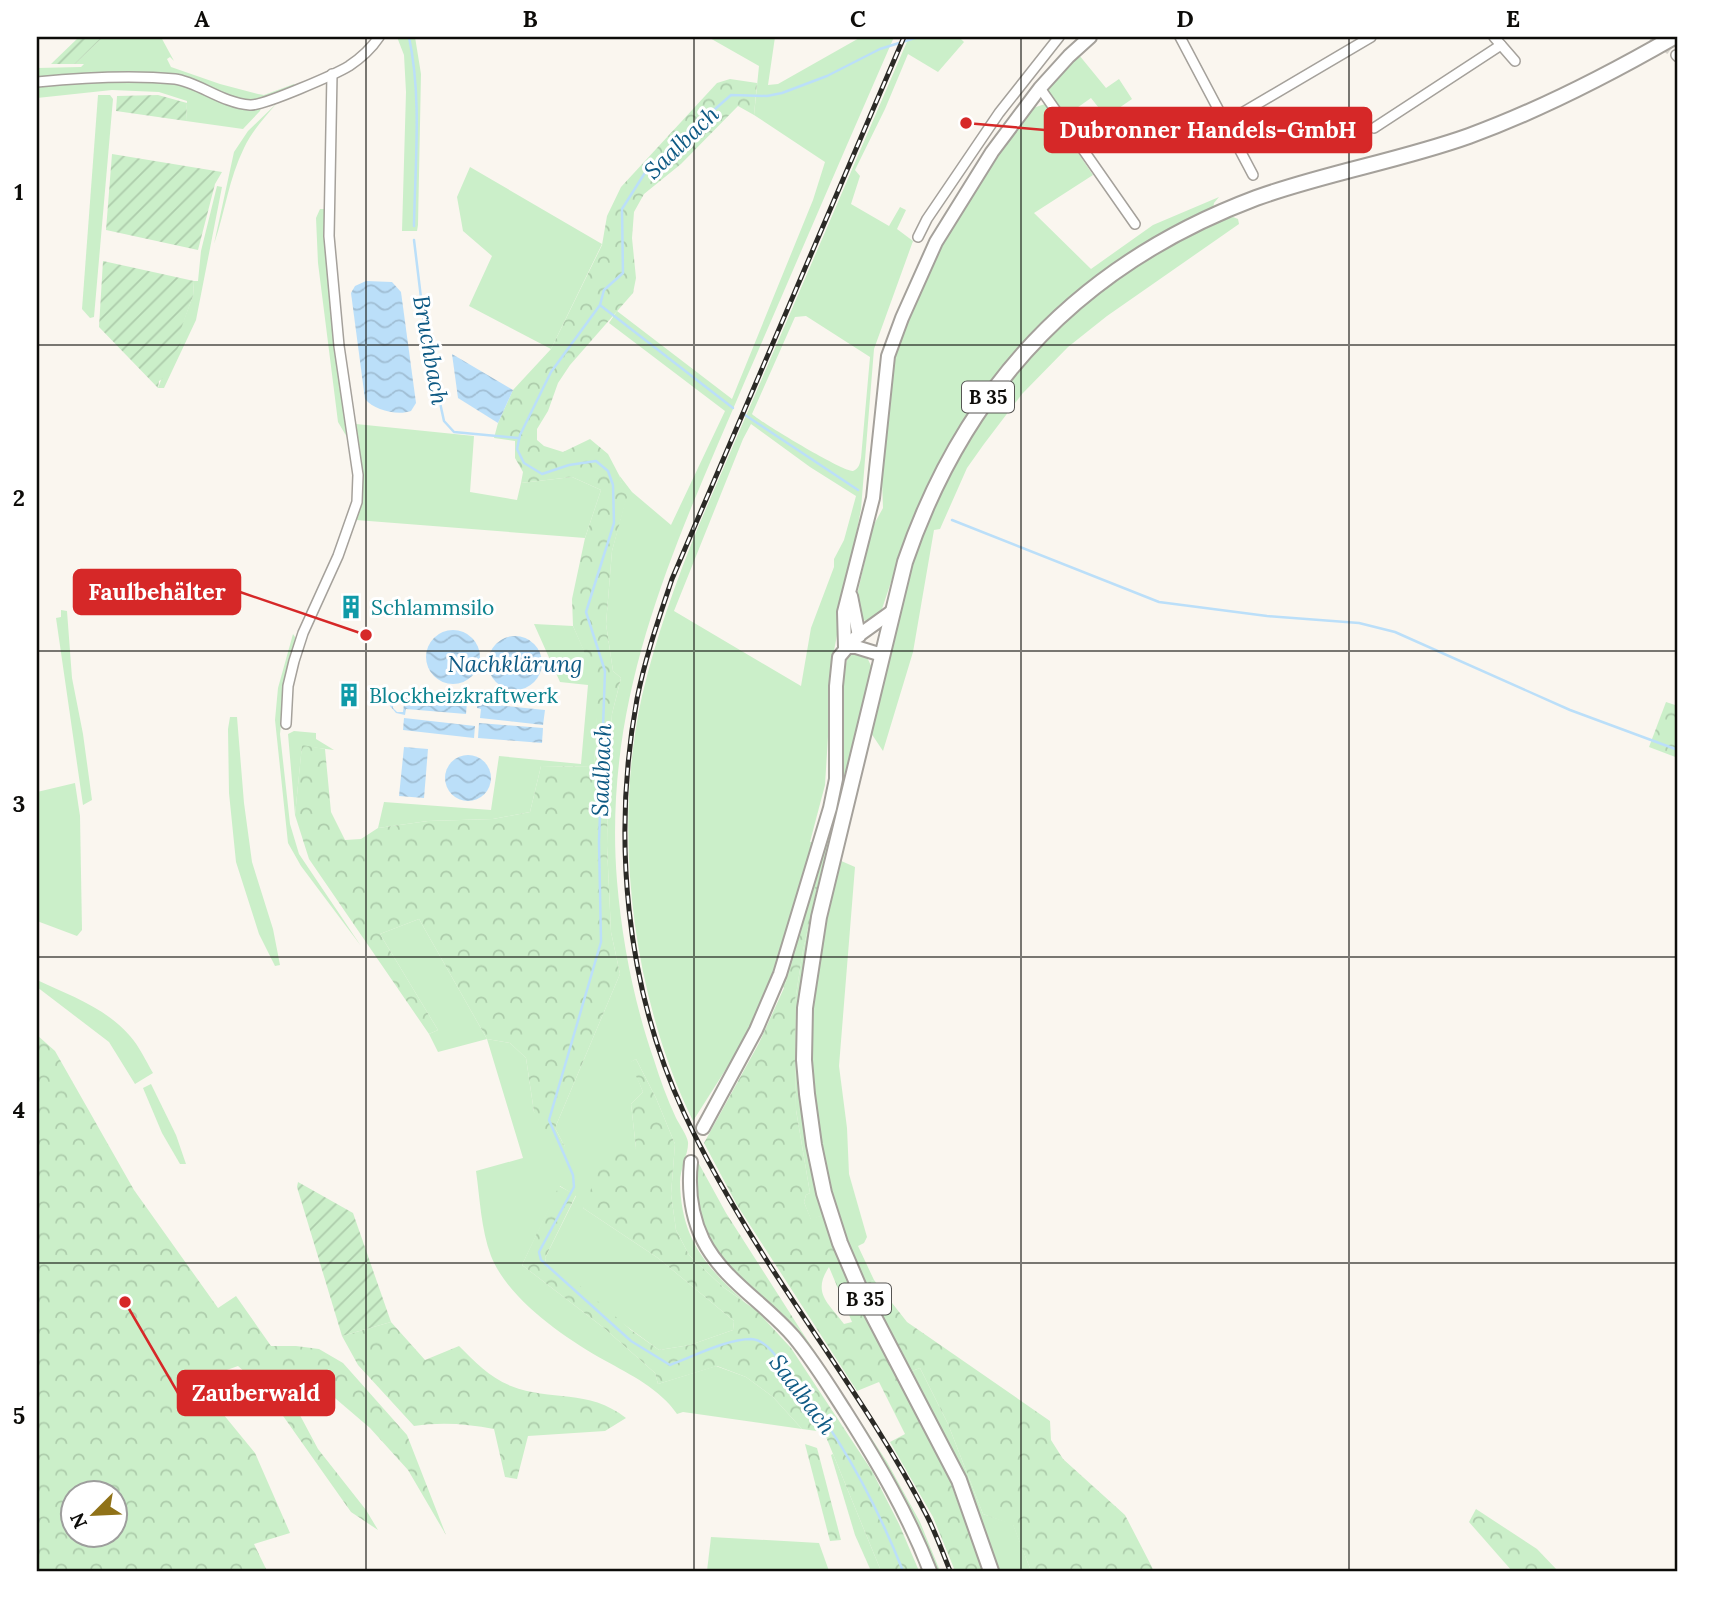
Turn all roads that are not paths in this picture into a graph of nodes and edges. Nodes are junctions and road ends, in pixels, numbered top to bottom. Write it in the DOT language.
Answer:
graph roads {
  1 [pos="379,37"];
  2 [pos="1059,37"];
  3 [pos="1090,37"];
  4 [pos="1180,37"];
  5 [pos="1371,37"];
  6 [pos="1674,37"];
  7 [pos="1498,41"];
  8 [pos="1515,61"];
  9 [pos="332,74"];
  10 [pos="37,82"];
  11 [pos="1040,88"];
  12 [pos="1225,123"];
  13 [pos="1374,128"];
  14 [pos="1253,175"];
  15 [pos="1135,224"];
  16 [pos="918,237"];
  17 [pos="850,589"];
  18 [pos="894,610"];
  19 [pos="859,636"];
  20 [pos="845,647"];
  21 [pos="884,648"];
  22 [pos="286,724"];
  23 [pos="703,1128"];
  24 [pos="691,1162"];
  25 [pos="930,1571"];
  26 [pos="991,1571"];
  1 -- 9 [label="street"];
  2 -- 16 [label="street"];
  3 -- 11 [label="main road"];
  4 -- 12 [label="street"];
  5 -- 12 [label="street"];
  6 -- 18 [label="main road, B 35"];
  7 -- 8 [label="street"];
  7 -- 13 [label="street"];
  9 -- 10 [label="street"];
  9 -- 22 [label="street"];
  11 -- 15 [label="street"];
  11 -- 17 [label="main road"];
  12 -- 14 [label="street"];
  17 -- 19 [label="main road"];
  17 -- 20 [label="main road"];
  18 -- 19 [label="main road"];
  18 -- 21 [label="main road, B 35"];
  19 -- 20 [label="main road"];
  19 -- 21 [label="main road"];
  20 -- 21 [label="main road"];
  20 -- 23 [label="main road"];
  21 -- 26 [label="main road, B 35"];
  24 -- 25 [label="main road"];
}
